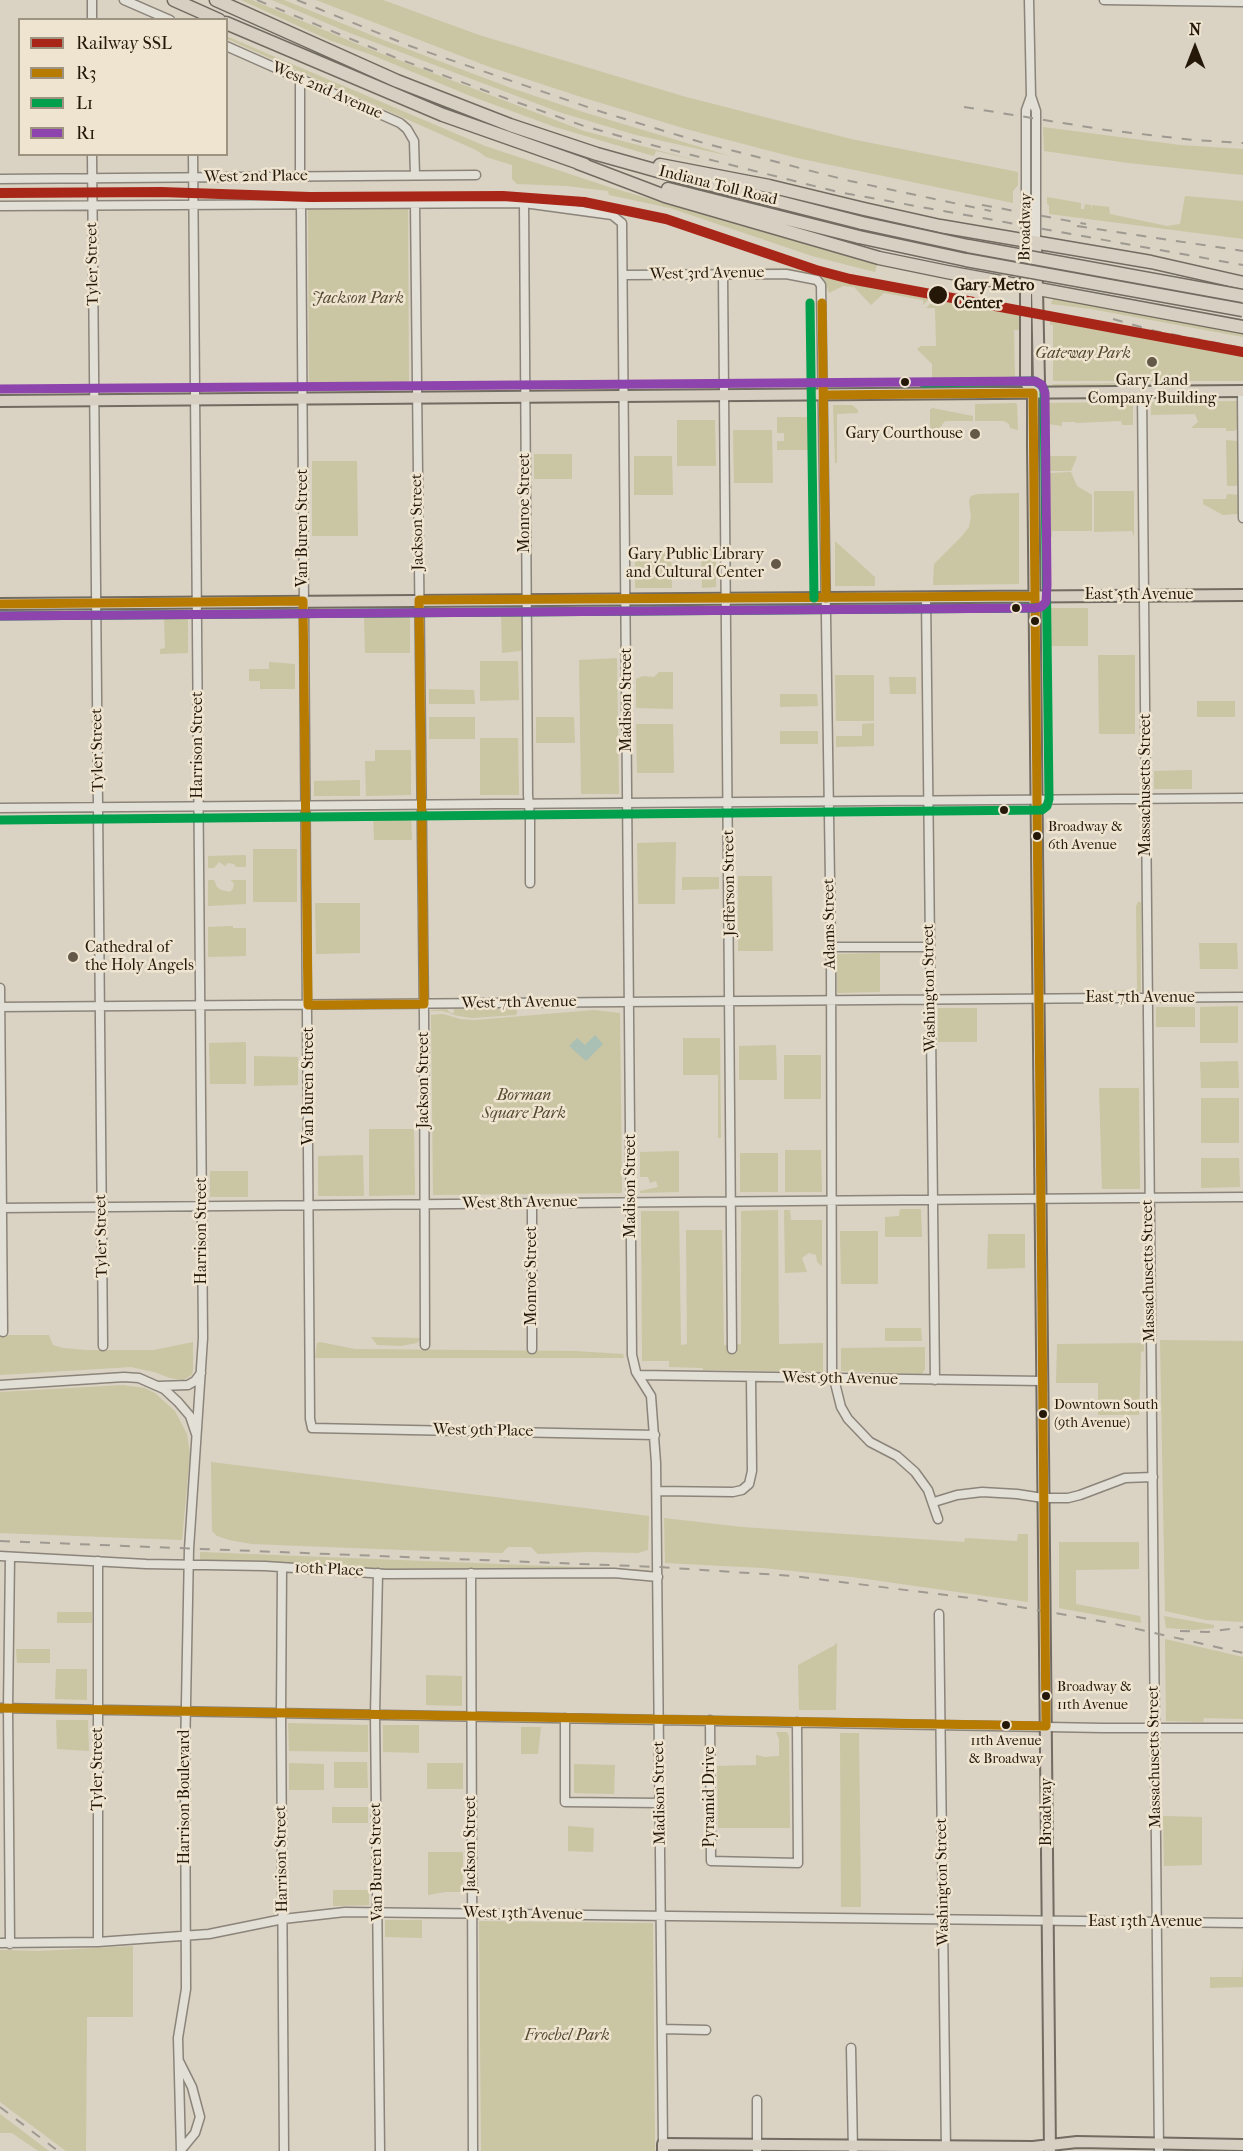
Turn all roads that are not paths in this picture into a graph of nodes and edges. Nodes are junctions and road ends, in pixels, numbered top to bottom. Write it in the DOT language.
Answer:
graph roads {
  1 [pos="92,0"];
  2 [pos="124,0"];
  3 [pos="174,0"];
  4 [pos="216,0"];
  5 [pos="1029,0"];
  6 [pos="1104,0"];
  7 [pos="1243,2"];
  8 [pos="92,18"];
  9 [pos="165,18"];
  10 [pos="214,18"];
  11 [pos="228,24"];
  12 [pos="228,46"];
  13 [pos="300,79"];
  14 [pos="597,154"];
  15 [pos="92,156"];
  16 [pos="193,156"];
  17 [pos="578,163"];
  18 [pos="415,175"];
  19 [pos="476,175"];
  20 [pos="92,177"];
  21 [pos="300,177"];
  22 [pos="193,178"];
  23 [pos="0,179"];
  24 [pos="415,203"];
  25 [pos="524,203"];
  26 [pos="193,204"];
  27 [pos="301,204"];
  28 [pos="93,205"];
  29 [pos="0,206"];
  30 [pos="1031,241"];
  31 [pos="723,274"];
  32 [pos="624,275"];
  33 [pos="1243,283"];
  34 [pos="822,287"];
  35 [pos="1031,288"];
  36 [pos="1243,296"];
  37 [pos="1243,310"];
  38 [pos="1243,327"];
  39 [pos="1242,391"];
  40 [pos="1142,392"];
  41 [pos="1033,393"];
  42 [pos="824,395"];
  43 [pos="724,396"];
  44 [pos="625,397"];
  45 [pos="417,398"];
  46 [pos="525,398"];
  47 [pos="303,399"];
  48 [pos="195,400"];
  49 [pos="0,401"];
  50 [pos="95,401"];
  51 [pos="1243,518"];
  52 [pos="1144,595"];
  53 [pos="1243,595"];
  54 [pos="1035,596"];
  55 [pos="926,597"];
  56 [pos="627,598"];
  57 [pos="727,598"];
  58 [pos="826,598"];
  59 [pos="526,599"];
  60 [pos="419,600"];
  61 [pos="303,601"];
  62 [pos="197,602"];
  63 [pos="96,603"];
  64 [pos="0,604"];
  65 [pos="1146,798"];
  66 [pos="1243,798"];
  67 [pos="1037,799"];
  68 [pos="928,800"];
  69 [pos="729,801"];
  70 [pos="828,801"];
  71 [pos="628,802"];
  72 [pos="529,803"];
  73 [pos="422,804"];
  74 [pos="198,805"];
  75 [pos="306,805"];
  76 [pos="99,807"];
  77 [pos="0,808"];
  78 [pos="530,883"];
  79 [pos="930,947"];
  80 [pos="831,948"];
  81 [pos="0,988"];
  82 [pos="1243,997"];
  83 [pos="1038,998"];
  84 [pos="1147,998"];
  85 [pos="930,999"];
  86 [pos="730,1000"];
  87 [pos="831,1000"];
  88 [pos="630,1001"];
  89 [pos="424,1004"];
  90 [pos="308,1005"];
  91 [pos="200,1006"];
  92 [pos="100,1007"];
  93 [pos="0,1008"];
  94 [pos="1243,1197"];
  95 [pos="1039,1198"];
  96 [pos="1149,1198"];
  97 [pos="933,1200"];
  98 [pos="732,1201"];
  99 [pos="832,1201"];
  100 [pos="631,1202"];
  101 [pos="532,1203"];
  102 [pos="424,1204"];
  103 [pos="310,1205"];
  104 [pos="202,1206"];
  105 [pos="102,1207"];
  106 [pos="1,1208"];
  107 [pos="3,1332"];
  108 [pos="425,1345"];
  109 [pos="103,1346"];
  110 [pos="532,1349"];
  111 [pos="732,1349"];
  112 [pos="202,1372"];
  113 [pos="638,1375"];
  114 [pos="751,1377"];
  115 [pos="835,1379"];
  116 [pos="935,1380"];
  117 [pos="1042,1381"];
  118 [pos="0,1385"];
  119 [pos="159,1386"];
  120 [pos="312,1428"];
  121 [pos="655,1435"];
  122 [pos="197,1449"];
  123 [pos="1153,1477"];
  124 [pos="657,1491"];
  125 [pos="1043,1498"];
  126 [pos="934,1502"];
  127 [pos="938,1519"];
  128 [pos="0,1556"];
  129 [pos="10,1557"];
  130 [pos="98,1561"];
  131 [pos="189,1564"];
  132 [pos="282,1568"];
  133 [pos="378,1573"];
  134 [pos="471,1573"];
  135 [pos="658,1577"];
  136 [pos="939,1614"];
  137 [pos="4,1708"];
  138 [pos="98,1710"];
  139 [pos="186,1711"];
  140 [pos="281,1713"];
  141 [pos="375,1715"];
  142 [pos="470,1716"];
  143 [pos="565,1718"];
  144 [pos="659,1719"];
  145 [pos="710,1720"];
  146 [pos="797,1722"];
  147 [pos="940,1724"];
  148 [pos="1046,1726"];
  149 [pos="1155,1728"];
  150 [pos="1243,1728"];
  151 [pos="660,1803"];
  152 [pos="377,1912"];
  153 [pos="471,1914"];
  154 [pos="661,1916"];
  155 [pos="283,1919"];
  156 [pos="943,1920"];
  157 [pos="1047,1922"];
  158 [pos="1157,1922"];
  159 [pos="1243,1923"];
  160 [pos="186,1935"];
  161 [pos="98,1942"];
  162 [pos="0,1943"];
  163 [pos="10,1944"];
  164 [pos="662,2029"];
  165 [pos="706,2030"];
  166 [pos="851,2048"];
  167 [pos="179,2060"];
  168 [pos="757,2100"];
  169 [pos="1243,2145"];
  170 [pos="1159,2147"];
  171 [pos="663,2148"];
  172 [pos="757,2148"];
  173 [pos="853,2148"];
  174 [pos="1050,2148"];
  175 [pos="946,2149"];
  176 [pos="181,2150"];
  177 [pos="284,2151"];
  178 [pos="380,2151"];
  179 [pos="473,2151"];
  1 -- 8 [label="street"];
  2 -- 9 [label="street"];
  3 -- 10 [label="highway"];
  4 -- 14 [label="highway, Indiana Toll Road"];
  5 -- 30 [label="street, Broadway"];
  6 -- 7 [label="street"];
  11 -- 17 [label="highway, Indiana Toll Road"];
  12 -- 13 [label="street, West 2nd Avenue"];
  13 -- 18 [label="street, West 2nd Avenue"];
  13 -- 21 [label="street"];
  14 -- 30 [label="highway"];
  14 -- 36 [label="highway, Indiana Toll Road, bridge"];
  15 -- 20 [label="street, Tyler Street"];
  16 -- 22 [label="street, Harrison Street"];
  17 -- 35 [label="highway"];
  17 -- 37 [label="highway, Indiana Toll Road, bridge"];
  18 -- 19 [label="street, West 2nd Place"];
  18 -- 21 [label="street, West 2nd Place"];
  20 -- 22 [label="street, West 2nd Place"];
  20 -- 23 [label="street, West 2nd Place"];
  20 -- 28 [label="street, Tyler Street"];
  21 -- 22 [label="street, West 2nd Place"];
  22 -- 26 [label="street, Harrison Street"];
  24 -- 25 [label="street"];
  24 -- 27 [label="street"];
  24 -- 45 [label="street, Jackson Street"];
  25 -- 32 [label="street, Madison Street"];
  25 -- 46 [label="street, Monroe Street"];
  26 -- 27 [label="street"];
  26 -- 28 [label="street"];
  26 -- 48 [label="street, Harrison Street"];
  27 -- 47 [label="street, Van Buren Street"];
  28 -- 29 [label="street"];
  28 -- 50 [label="street, Tyler Street"];
  30 -- 33 [label="highway"];
  30 -- 35 [label="main road, Broadway"];
  31 -- 32 [label="street, West 3rd Avenue"];
  31 -- 34 [label="street, West 3rd Avenue"];
  31 -- 43 [label="street, Jefferson Street"];
  32 -- 44 [label="street, Madison Street"];
  34 -- 42 [label="street, Adams Street"];
  35 -- 38 [label="highway"];
  35 -- 41 [label="main road, Broadway"];
  39 -- 40 [label="main road"];
  39 -- 51 [label="street"];
  40 -- 41 [label="main road"];
  40 -- 52 [label="street, Massachusetts Street"];
  41 -- 42 [label="main road"];
  41 -- 54 [label="main road, Broadway"];
  42 -- 43 [label="main road"];
  42 -- 58 [label="street, Adams Street"];
  43 -- 44 [label="main road"];
  43 -- 57 [label="street, Jefferson Street"];
  44 -- 46 [label="main road"];
  44 -- 56 [label="street, Madison Street"];
  45 -- 46 [label="main road"];
  45 -- 47 [label="main road"];
  45 -- 60 [label="street, Jackson Street"];
  46 -- 59 [label="street, Monroe Street"];
  47 -- 48 [label="main road"];
  47 -- 61 [label="street, Van Buren Street"];
  48 -- 50 [label="main road"];
  48 -- 62 [label="street, Harrison Street"];
  49 -- 50 [label="main road"];
  50 -- 63 [label="street, Tyler Street"];
  52 -- 53 [label="main road, East 5th Avenue"];
  52 -- 54 [label="main road, East 5th Avenue"];
  52 -- 65 [label="street, Massachusetts Street"];
  54 -- 55 [label="main road, East 5th Avenue"];
  54 -- 67 [label="main road, Broadway"];
  55 -- 58 [label="main road, East 5th Avenue"];
  55 -- 68 [label="street, Washington Street"];
  56 -- 57 [label="main road, East 5th Avenue"];
  56 -- 59 [label="main road, East 5th Avenue"];
  56 -- 71 [label="street, Madison Street"];
  57 -- 58 [label="main road, East 5th Avenue"];
  57 -- 69 [label="street, Jefferson Street"];
  58 -- 70 [label="street, Adams Street"];
  59 -- 60 [label="main road, East 5th Avenue"];
  59 -- 72 [label="street, Monroe Street"];
  60 -- 61 [label="main road, East 5th Avenue"];
  60 -- 73 [label="street, Jackson Street"];
  61 -- 62 [label="main road, East 5th Avenue"];
  61 -- 75 [label="street, Van Buren Street"];
  62 -- 63 [label="main road, East 5th Avenue"];
  62 -- 74 [label="street, Harrison Street"];
  63 -- 64 [label="main road, East 5th Avenue"];
  63 -- 76 [label="street, Tyler Street"];
  65 -- 66 [label="street"];
  65 -- 67 [label="street"];
  65 -- 84 [label="street, Massachusetts Street"];
  67 -- 68 [label="street"];
  67 -- 83 [label="main road, Broadway"];
  68 -- 70 [label="street"];
  68 -- 79 [label="street, Washington Street"];
  69 -- 70 [label="street"];
  69 -- 71 [label="street"];
  69 -- 86 [label="street, Jefferson Street"];
  70 -- 80 [label="street, Adams Street"];
  71 -- 72 [label="street"];
  71 -- 88 [label="street, Madison Street"];
  72 -- 73 [label="street"];
  72 -- 78 [label="street, Monroe Street"];
  73 -- 75 [label="street"];
  73 -- 89 [label="street, Jackson Street"];
  74 -- 75 [label="street"];
  74 -- 76 [label="street"];
  74 -- 91 [label="street, Harrison Street"];
  75 -- 90 [label="street, Van Buren Street"];
  76 -- 77 [label="street"];
  76 -- 92 [label="street, Tyler Street"];
  79 -- 80 [label="street"];
  79 -- 85 [label="street, Washington Street"];
  80 -- 87 [label="street, Adams Street"];
  81 -- 93 [label="street"];
  82 -- 84 [label="street, East 7th Avenue"];
  83 -- 84 [label="street, East 7th Avenue"];
  83 -- 85 [label="street, West 7th Avenue"];
  83 -- 95 [label="main road, Broadway"];
  84 -- 96 [label="street, Massachusetts Street"];
  85 -- 87 [label="street, West 7th Avenue"];
  85 -- 97 [label="street, Washington Street"];
  86 -- 87 [label="street, West 7th Avenue"];
  86 -- 88 [label="street, West 7th Avenue"];
  86 -- 98 [label="street, Jefferson Street"];
  87 -- 99 [label="street, Adams Street"];
  88 -- 89 [label="street, West 7th Avenue"];
  88 -- 100 [label="street, Madison Street"];
  89 -- 90 [label="street, West 7th Avenue"];
  89 -- 102 [label="street, Jackson Street"];
  90 -- 91 [label="street, West 7th Avenue"];
  90 -- 103 [label="street, Van Buren Street"];
  91 -- 92 [label="street, West 7th Avenue"];
  91 -- 104 [label="street, Harrison Street"];
  92 -- 93 [label="street, West 7th Avenue"];
  92 -- 105 [label="street, Tyler Street"];
  93 -- 106 [label="street"];
  94 -- 96 [label="street, West 8th Avenue"];
  95 -- 96 [label="street, West 8th Avenue"];
  95 -- 97 [label="street, West 8th Avenue"];
  95 -- 117 [label="main road, Broadway"];
  96 -- 123 [label="street, Massachusetts Street"];
  97 -- 99 [label="street, West 8th Avenue"];
  97 -- 116 [label="street, Washington Street"];
  98 -- 99 [label="street, West 8th Avenue"];
  98 -- 100 [label="street, West 8th Avenue"];
  98 -- 111 [label="street, Jefferson Street"];
  99 -- 115 [label="street, Adams Street"];
  100 -- 101 [label="street, West 8th Avenue"];
  100 -- 113 [label="street, Madison Street"];
  101 -- 102 [label="street, West 8th Avenue"];
  101 -- 110 [label="street, Monroe Street"];
  102 -- 103 [label="street, West 8th Avenue"];
  102 -- 108 [label="street, Jackson Street"];
  103 -- 104 [label="street, West 8th Avenue"];
  103 -- 120 [label="street, Van Buren Street"];
  104 -- 105 [label="street, West 8th Avenue"];
  104 -- 112 [label="street, Harrison Street"];
  105 -- 106 [label="street, West 8th Avenue"];
  105 -- 109 [label="street, Tyler Street"];
  106 -- 107 [label="street"];
  112 -- 119 [label="street"];
  112 -- 122 [label="street, Harrison Boulevard"];
  113 -- 114 [label="street, West 9th Avenue"];
  113 -- 121 [label="street, Madison Street"];
  114 -- 115 [label="street, West 9th Avenue"];
  114 -- 124 [label="street"];
  115 -- 116 [label="street, West 9th Avenue"];
  115 -- 126 [label="street, Adams Street"];
  116 -- 117 [label="street, West 9th Avenue"];
  117 -- 125 [label="main road, Broadway"];
  118 -- 119 [label="street"];
  119 -- 122 [label="street"];
  120 -- 121 [label="street, West 9th Place"];
  121 -- 124 [label="street, Madison Street"];
  122 -- 131 [label="street, Harrison Boulevard"];
  123 -- 125 [label="street"];
  123 -- 149 [label="street, Massachusetts Street"];
  124 -- 135 [label="street, Madison Street"];
  125 -- 126 [label="street"];
  125 -- 148 [label="main road, Broadway"];
  126 -- 127 [label="street, Adams Street"];
  128 -- 129 [label="street, 10th Place"];
  129 -- 130 [label="street, 10th Place"];
  129 -- 137 [label="street"];
  130 -- 131 [label="street, 10th Place"];
  130 -- 138 [label="street, Tyler Street"];
  131 -- 132 [label="street, 10th Place"];
  131 -- 139 [label="street, Harrison Boulevard"];
  132 -- 133 [label="street, 10th Place"];
  132 -- 140 [label="street, Harrison Street"];
  133 -- 134 [label="street, 10th Place"];
  133 -- 141 [label="street, Van Buren Street"];
  134 -- 135 [label="street, 10th Place"];
  134 -- 142 [label="street, Jackson Street"];
  135 -- 144 [label="street, Madison Street"];
  136 -- 147 [label="street, Washington Street"];
  137 -- 138 [label="street"];
  137 -- 163 [label="street"];
  138 -- 139 [label="street"];
  138 -- 161 [label="street, Tyler Street"];
  139 -- 140 [label="street"];
  139 -- 160 [label="street, Harrison Boulevard"];
  140 -- 141 [label="street"];
  140 -- 155 [label="street, Harrison Street"];
  141 -- 142 [label="street"];
  141 -- 152 [label="street, Van Buren Street"];
  142 -- 143 [label="street"];
  142 -- 153 [label="street, Jackson Street"];
  143 -- 144 [label="street"];
  143 -- 151 [label="street"];
  144 -- 145 [label="street"];
  144 -- 151 [label="street, Madison Street"];
  145 -- 146 [label="street"];
  145 -- 146 [label="street, Pyramid Drive"];
  146 -- 147 [label="street"];
  147 -- 148 [label="street"];
  147 -- 156 [label="street, Washington Street"];
  148 -- 149 [label="street"];
  148 -- 157 [label="main road, Broadway"];
  149 -- 150 [label="street"];
  149 -- 158 [label="street, Massachusetts Street"];
  151 -- 154 [label="street, Madison Street"];
  152 -- 153 [label="street, West 13th Avenue"];
  152 -- 155 [label="street, West 13th Avenue"];
  152 -- 178 [label="street, Van Buren Street"];
  153 -- 154 [label="street, West 13th Avenue"];
  153 -- 179 [label="street, Jackson Street"];
  154 -- 156 [label="street, West 13th Avenue"];
  154 -- 164 [label="street, Madison Street"];
  155 -- 160 [label="street, West 13th Avenue"];
  155 -- 177 [label="street, Harrison Street"];
  156 -- 157 [label="street, West 13th Avenue"];
  156 -- 175 [label="street, Washington Street"];
  157 -- 158 [label="street, East 13th Avenue"];
  157 -- 174 [label="main road, Broadway"];
  158 -- 159 [label="street, East 13th Avenue"];
  158 -- 170 [label="street, Massachusetts Street"];
  160 -- 161 [label="street, West 13th Avenue"];
  160 -- 167 [label="street, Harrison Boulevard"];
  161 -- 163 [label="street, West 13th Avenue"];
  162 -- 163 [label="street, West 13th Avenue"];
  164 -- 165 [label="street"];
  164 -- 171 [label="street, Madison Street"];
  166 -- 173 [label="street"];
  167 -- 176 [label="street, Harrison Boulevard"];
  167 -- 176 [label="street"];
  168 -- 172 [label="street"];
  169 -- 170 [label="main road"];
  170 -- 174 [label="main road"];
  171 -- 172 [label="main road"];
  172 -- 173 [label="main road"];
  173 -- 175 [label="main road"];
  174 -- 175 [label="main road"];
}
